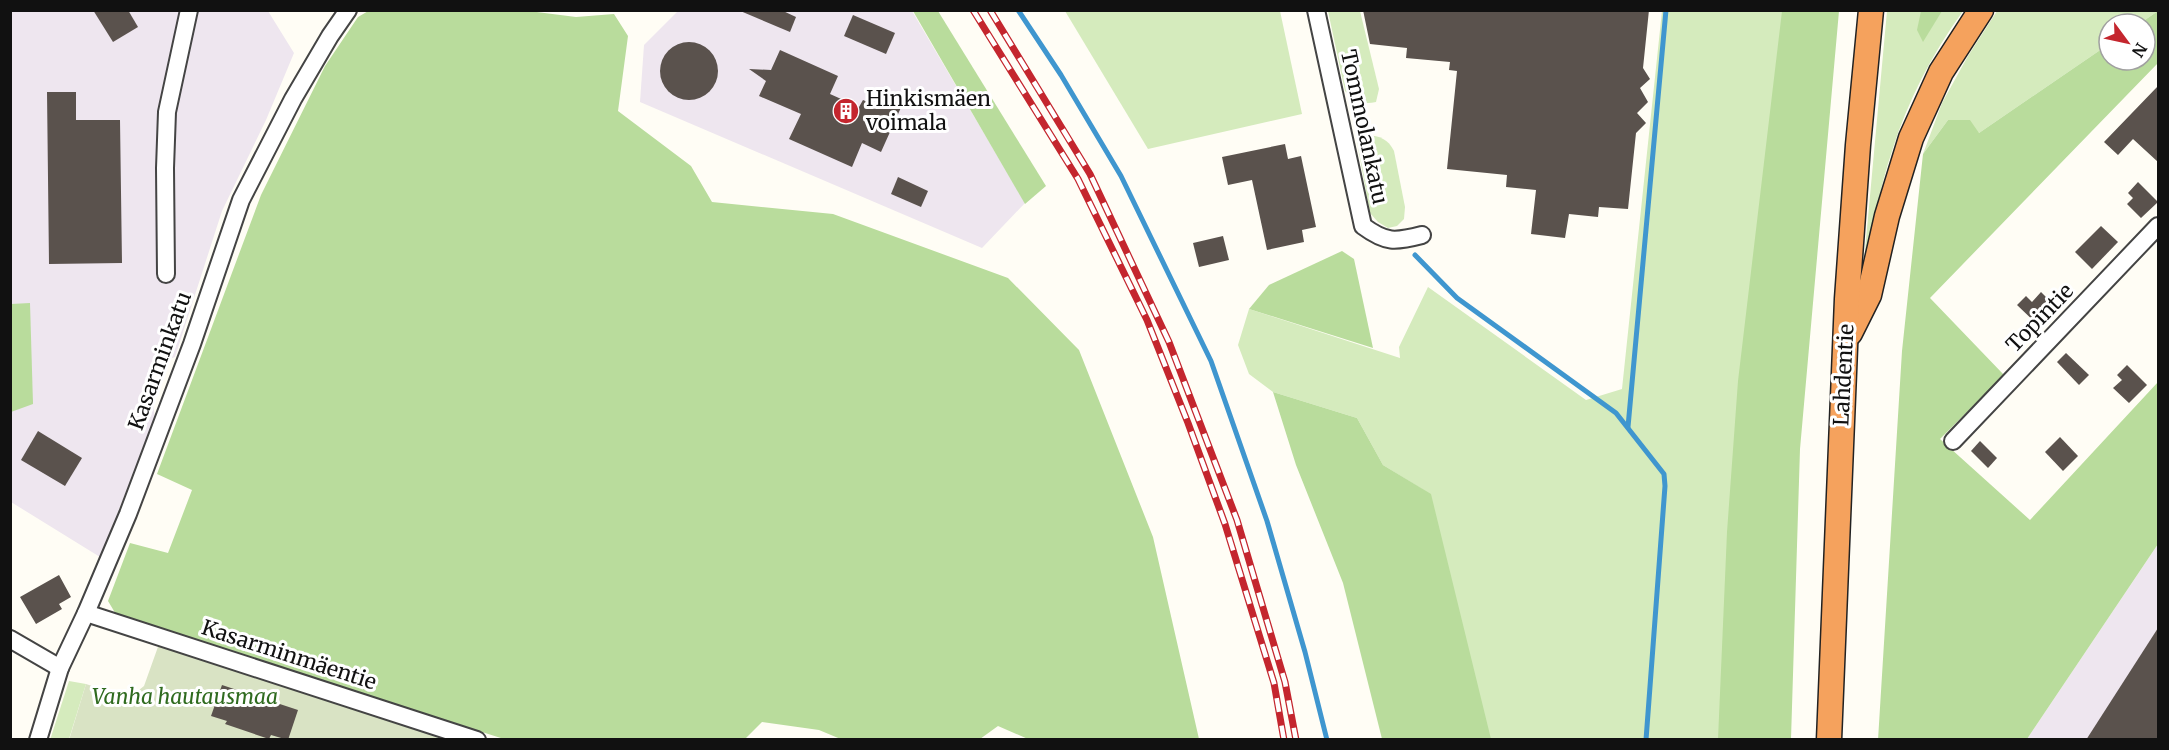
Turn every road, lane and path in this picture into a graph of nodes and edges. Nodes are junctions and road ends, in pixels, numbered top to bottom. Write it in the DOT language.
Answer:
graph roads {
  1 [pos="189,10"];
  2 [pos="348,10"];
  3 [pos="1316,10"];
  4 [pos="1871,10"];
  5 [pos="1981,10"];
  6 [pos="2158,226"];
  7 [pos="1422,236"];
  8 [pos="166,274"];
  9 [pos="1845,343"];
  10 [pos="1953,441"];
  11 [pos="87,613"];
  12 [pos="10,639"];
  13 [pos="60,668"];
  14 [pos="38,740"];
  15 [pos="477,740"];
  16 [pos="1829,740"];
  1 -- 8 [label="street"];
  2 -- 11 [label="street, Kasarminkatu"];
  3 -- 7 [label="street, Tommolankatu"];
  4 -- 9 [label="highway, Lahdentie"];
  5 -- 9 [label="highway"];
  6 -- 10 [label="street, Topintie"];
  9 -- 16 [label="highway, Lahdentie"];
  11 -- 13 [label="street, Kasarminkatu"];
  11 -- 15 [label="street, Kasarminmäentie"];
  12 -- 13 [label="street"];
  13 -- 14 [label="street, Kasarminkatu"];
}
